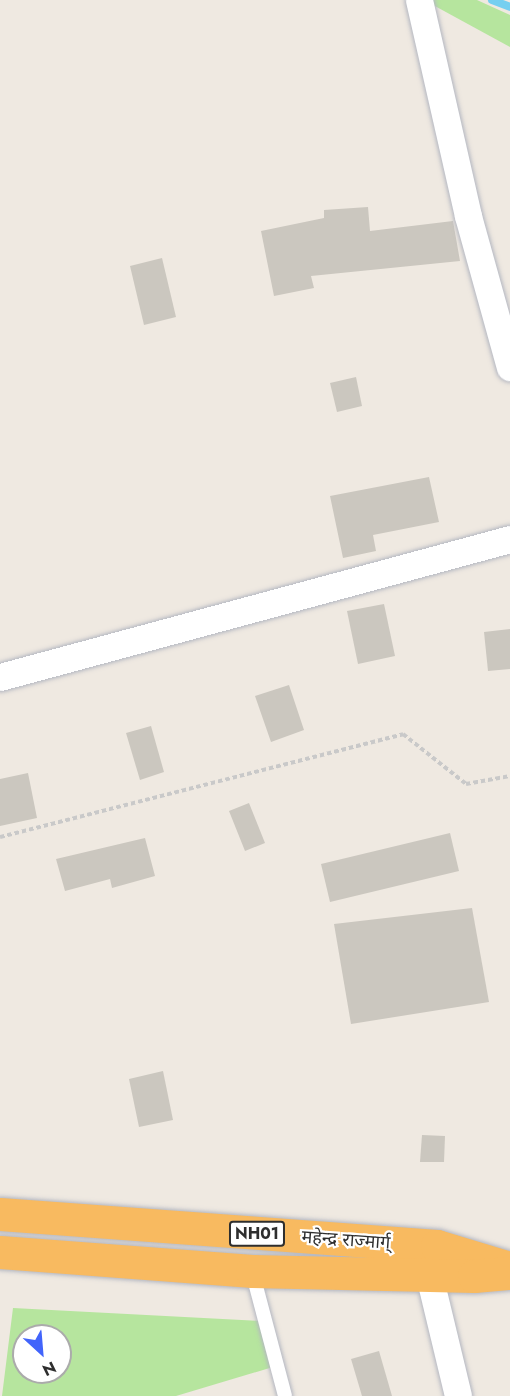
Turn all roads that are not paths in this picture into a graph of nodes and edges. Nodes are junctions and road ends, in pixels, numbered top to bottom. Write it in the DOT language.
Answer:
graph roads {
  1 [pos="419,0"];
  2 [pos="510,367"];
  3 [pos="510,539"];
  4 [pos="0,677"];
  5 [pos="0,1214"];
  6 [pos="0,1252"];
  7 [pos="510,1268"];
  8 [pos="252,1271"];
  9 [pos="510,1273"];
  10 [pos="429,1275"];
  11 [pos="285,1396"];
  12 [pos="458,1396"];
  1 -- 2 [label="street"];
  3 -- 4 [label="street"];
  5 -- 7 [label="highway, महेन्द्र राज्मार्ग् / NH01"];
  6 -- 8 [label="highway, महेन्द्र राज्मार्ग् / NH01"];
  8 -- 10 [label="highway, महेन्द्र राज्मार्ग् / NH01"];
  8 -- 11 [label="lane"];
  9 -- 10 [label="highway, महेन्द्र राज्मार्ग् / NH01"];
  10 -- 12 [label="street"];
}
